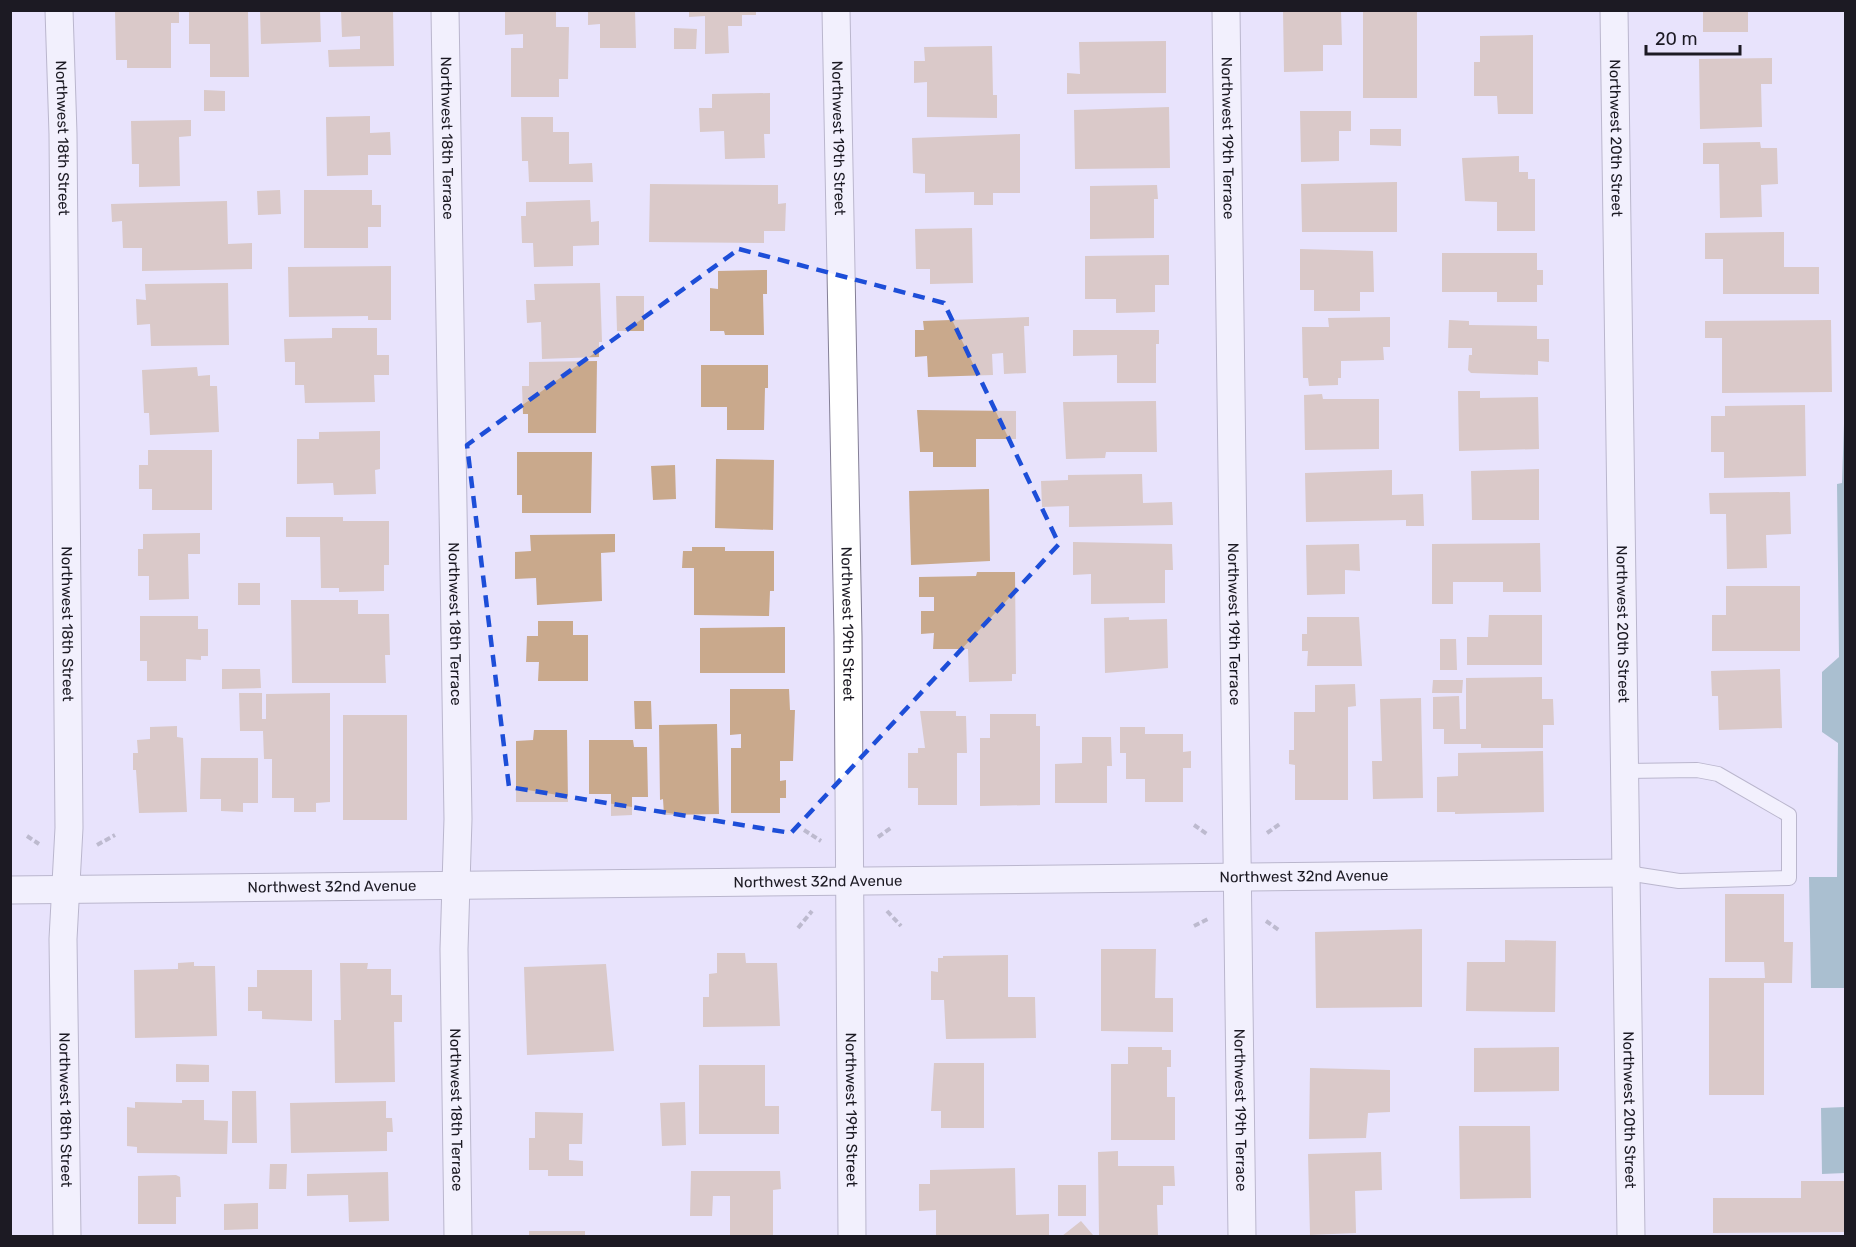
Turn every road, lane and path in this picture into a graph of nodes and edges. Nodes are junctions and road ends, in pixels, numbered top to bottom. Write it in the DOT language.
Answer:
graph roads {
  1 [pos="59,10"];
  2 [pos="445,10"];
  3 [pos="836,10"];
  4 [pos="1226,10"];
  5 [pos="1614,10"];
  6 [pos="1626,771"];
  7 [pos="1281,823"];
  8 [pos="804,830"];
  9 [pos="115,835"];
  10 [pos="27,836"];
  11 [pos="1259,838"];
  12 [pos="823,843"];
  13 [pos="44,848"];
  14 [pos="92,848"];
  15 [pos="1627,873"];
  16 [pos="1239,878"];
  17 [pos="848,880"];
  18 [pos="456,886"];
  19 [pos="66,889"];
  20 [pos="10,890"];
  21 [pos="884,908"];
  22 [pos="812,910"];
  23 [pos="901,926"];
  24 [pos="798,928"];
  25 [pos="67,1236"];
  26 [pos="458,1236"];
  27 [pos="852,1236"];
  28 [pos="1242,1236"];
  29 [pos="1631,1236"];
  1 -- 19 [label="street, Northwest 18th Street"];
  2 -- 18 [label="street, Northwest 18th Terrace"];
  3 -- 17 [label="street, Northwest 19th Street"];
  4 -- 16 [label="street, Northwest 19th Terrace"];
  5 -- 6 [label="street, Northwest 20th Street"];
  6 -- 15 [label="street, Northwest 20th Street"];
  6 -- 15 [label="lane"];
  7 -- 11 [label="path"];
  8 -- 12 [label="path"];
  9 -- 14 [label="path"];
  10 -- 13 [label="path"];
  15 -- 16 [label="street, Northwest 32nd Avenue"];
  15 -- 29 [label="street, Northwest 20th Street"];
  16 -- 17 [label="street, Northwest 32nd Avenue"];
  16 -- 28 [label="street, Northwest 19th Terrace"];
  17 -- 18 [label="street, Northwest 32nd Avenue"];
  17 -- 27 [label="street, Northwest 19th Street"];
  18 -- 19 [label="street, Northwest 32nd Avenue"];
  18 -- 26 [label="street, Northwest 18th Terrace"];
  19 -- 20 [label="street, Northwest 32nd Avenue"];
  19 -- 25 [label="street, Northwest 18th Street"];
  21 -- 23 [label="path"];
  22 -- 24 [label="path"];
}
